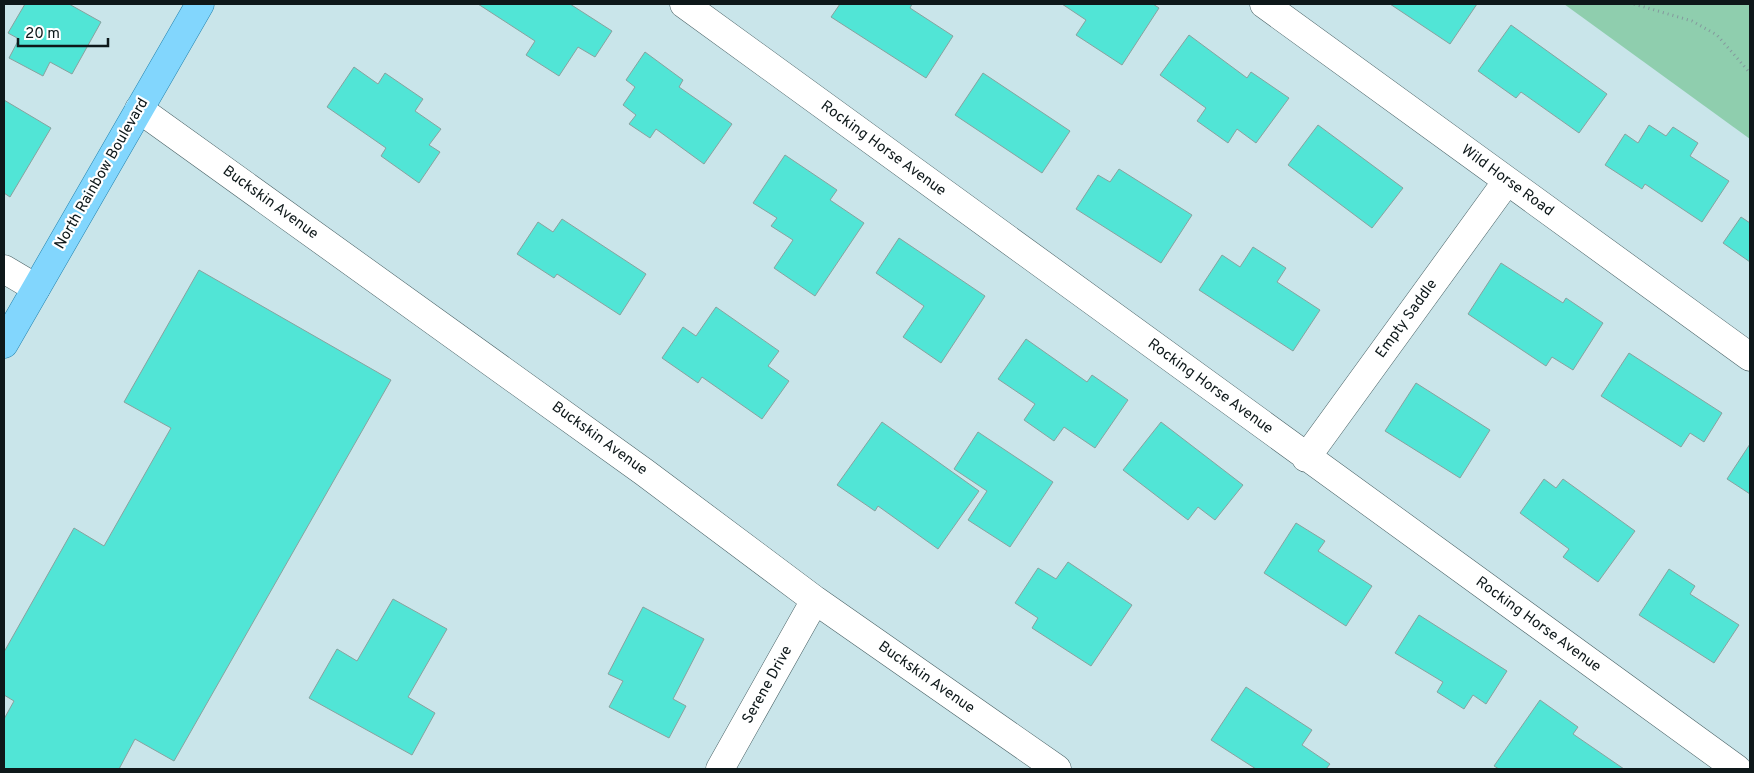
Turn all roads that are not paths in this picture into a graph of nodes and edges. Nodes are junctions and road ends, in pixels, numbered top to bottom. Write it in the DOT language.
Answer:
graph roads {
  1 [pos="200,4"];
  2 [pos="684,4"];
  3 [pos="1264,4"];
  4 [pos="139,109"];
  5 [pos="1507,181"];
  6 [pos="4,269"];
  7 [pos="36,288"];
  8 [pos="4,344"];
  9 [pos="1750,357"];
  10 [pos="1306,458"];
  11 [pos="815,600"];
  12 [pos="720,769"];
  13 [pos="1057,769"];
  14 [pos="1737,769"];
  1 -- 4 [label="main road, North Rainbow Boulevard"];
  2 -- 10 [label="street, Rocking Horse Avenue"];
  3 -- 5 [label="street, Wild Horse Road"];
  4 -- 7 [label="main road, North Rainbow Boulevard"];
  4 -- 11 [label="street, Buckskin Avenue"];
  5 -- 9 [label="street, Wild Horse Road"];
  5 -- 10 [label="street, Empty Saddle"];
  6 -- 7 [label="street"];
  7 -- 8 [label="main road, North Rainbow Boulevard"];
  10 -- 14 [label="street, Rocking Horse Avenue"];
  11 -- 12 [label="street, Serene Drive"];
  11 -- 13 [label="street, Buckskin Avenue"];
}
